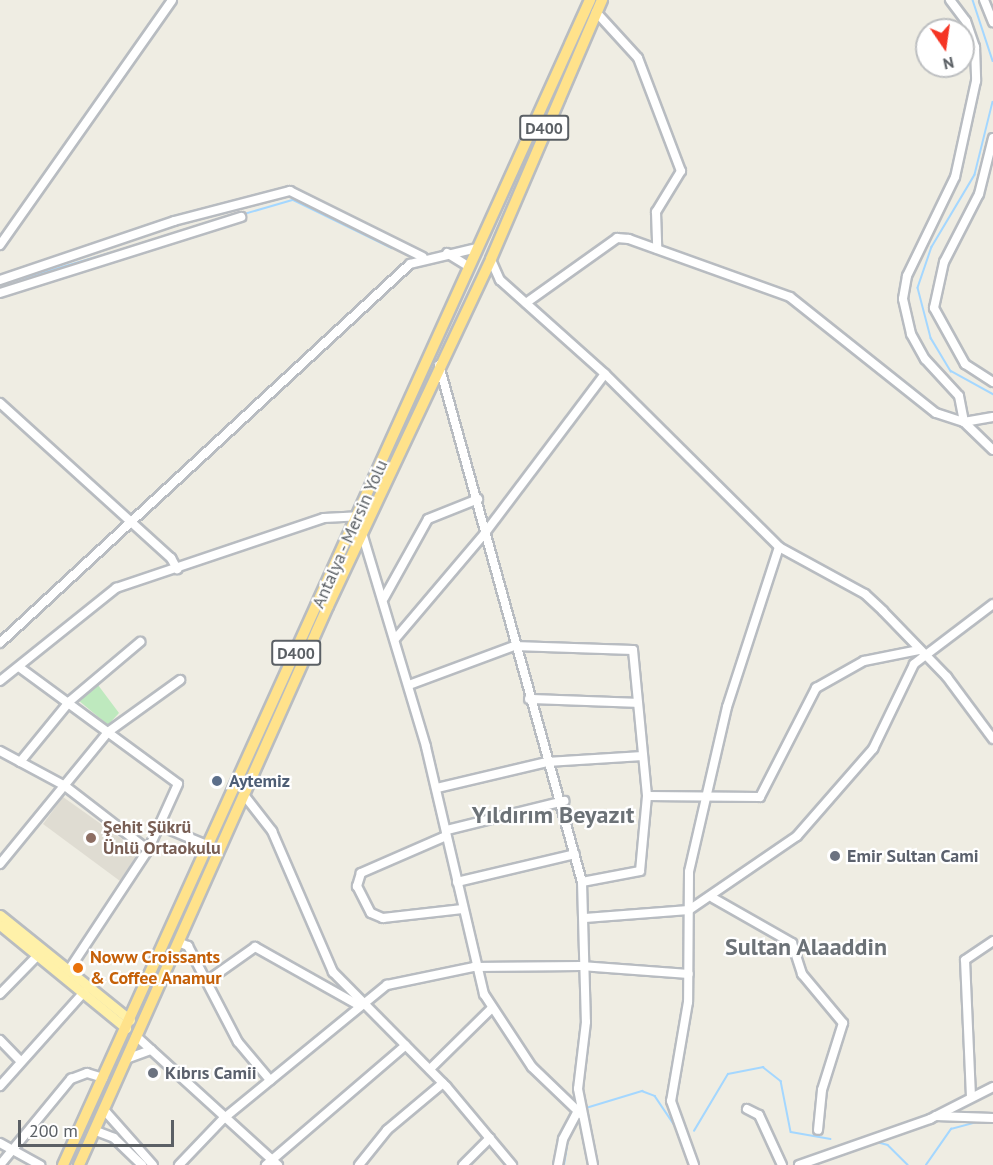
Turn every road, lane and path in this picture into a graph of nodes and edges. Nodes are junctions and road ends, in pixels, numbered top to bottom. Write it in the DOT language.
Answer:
graph roads {
  1 [pos="172,0"];
  2 [pos="602,0"];
  3 [pos="950,0"];
  4 [pos="984,0"];
  5 [pos="589,4"];
  6 [pos="993,22"];
  7 [pos="993,138"];
  8 [pos="241,217"];
  9 [pos="0,245"];
  10 [pos="473,249"];
  11 [pos="657,249"];
  12 [pos="447,253"];
  13 [pos="423,257"];
  14 [pos="491,259"];
  15 [pos="466,265"];
  16 [pos="483,275"];
  17 [pos="0,280"];
  18 [pos="500,280"];
  19 [pos="0,293"];
  20 [pos="526,303"];
  21 [pos="439,364"];
  22 [pos="605,374"];
  23 [pos="993,382"];
  24 [pos="0,403"];
  25 [pos="993,417"];
  26 [pos="964,422"];
  27 [pos="993,450"];
  28 [pos="478,499"];
  29 [pos="358,516"];
  30 [pos="130,522"];
  31 [pos="362,533"];
  32 [pos="485,533"];
  33 [pos="779,547"];
  34 [pos="177,569"];
  35 [pos="384,598"];
  36 [pos="993,604"];
  37 [pos="396,638"];
  38 [pos="140,642"];
  39 [pos="0,643"];
  40 [pos="514,646"];
  41 [pos="922,653"];
  42 [pos="20,667"];
  43 [pos="180,680"];
  44 [pos="0,681"];
  45 [pos="409,686"];
  46 [pos="529,699"];
  47 [pos="70,701"];
  48 [pos="637,703"];
  49 [pos="108,732"];
  50 [pos="993,740"];
  51 [pos="0,751"];
  52 [pos="643,756"];
  53 [pos="20,762"];
  54 [pos="547,762"];
  55 [pos="65,786"];
  56 [pos="436,788"];
  57 [pos="244,795"];
  58 [pos="646,796"];
  59 [pos="705,797"];
  60 [pos="564,801"];
  61 [pos="161,826"];
  62 [pos="447,833"];
  63 [pos="209,846"];
  64 [pos="148,850"];
  65 [pos="575,854"];
  66 [pos="0,864"];
  67 [pos="457,882"];
  68 [pos="582,882"];
  69 [pos="712,898"];
  70 [pos="462,909"];
  71 [pos="689,910"];
  72 [pos="0,915"];
  73 [pos="585,918"];
  74 [pos="0,925"];
  75 [pos="993,941"];
  76 [pos="178,942"];
  77 [pos="40,952"];
  78 [pos="581,966"];
  79 [pos="474,967"];
  80 [pos="69,970"];
  81 [pos="689,974"];
  82 [pos="207,981"];
  83 [pos="87,990"];
  84 [pos="0,994"];
  85 [pos="363,1004"];
  86 [pos="491,1009"];
  87 [pos="135,1031"];
  88 [pos="0,1040"];
  89 [pos="406,1045"];
  90 [pos="151,1050"];
  91 [pos="126,1059"];
  92 [pos="21,1062"];
  93 [pos="430,1069"];
  94 [pos="103,1078"];
  95 [pos="270,1080"];
  96 [pos="443,1083"];
  97 [pos="0,1086"];
  98 [pos="993,1087"];
  99 [pos="971,1097"];
  100 [pos="747,1109"];
  101 [pos="105,1111"];
  102 [pos="580,1112"];
  103 [pos="936,1116"];
  104 [pos="993,1118"];
  105 [pos="223,1119"];
  106 [pos="818,1130"];
  107 [pos="96,1131"];
  108 [pos="116,1135"];
  109 [pos="489,1138"];
  110 [pos="0,1143"];
  111 [pos="10,1149"];
  112 [pos="272,1163"];
  113 [pos="0,1165"];
  114 [pos="39,1165"];
  115 [pos="63,1165"];
  116 [pos="79,1165"];
  117 [pos="142,1165"];
  118 [pos="153,1165"];
  119 [pos="179,1165"];
  120 [pos="358,1165"];
  121 [pos="463,1165"];
  122 [pos="512,1165"];
  123 [pos="558,1165"];
  124 [pos="592,1165"];
  125 [pos="694,1165"];
  126 [pos="782,1165"];
  127 [pos="799,1165"];
  1 -- 9 [label="street"];
  2 -- 5 [label="highway, Antalya - Mersin Yolu / D400"];
  3 -- 26 [label="street"];
  4 -- 6 [label="street"];
  5 -- 10 [label="highway, Antalya - Mersin Yolu / D400"];
  5 -- 11 [label="street"];
  5 -- 14 [label="highway, Antalya - Mersin Yolu / D400"];
  7 -- 23 [label="street"];
  8 -- 19 [label="street"];
  10 -- 12 [label="street"];
  10 -- 14 [label="highway"];
  10 -- 15 [label="highway, Antalya - Mersin Yolu / D400"];
  11 -- 20 [label="street"];
  11 -- 26 [label="street"];
  12 -- 13 [label="street"];
  12 -- 15 [label="street"];
  13 -- 17 [label="street"];
  13 -- 30 [label="street"];
  14 -- 16 [label="highway, Antalya - Mersin Yolu / D400"];
  14 -- 18 [label="street"];
  15 -- 16 [label="highway"];
  15 -- 29 [label="highway, Antalya - Mersin Yolu / D400"];
  16 -- 18 [label="street"];
  16 -- 21 [label="highway, Antalya - Mersin Yolu / D400"];
  18 -- 20 [label="street"];
  20 -- 22 [label="street"];
  21 -- 28 [label="street"];
  21 -- 31 [label="highway, Antalya - Mersin Yolu / D400"];
  22 -- 32 [label="street"];
  22 -- 33 [label="street"];
  24 -- 30 [label="street"];
  25 -- 26 [label="street"];
  26 -- 27 [label="street"];
  28 -- 32 [label="street"];
  28 -- 35 [label="street"];
  29 -- 34 [label="street"];
  29 -- 63 [label="highway, Antalya - Mersin Yolu / D400"];
  30 -- 34 [label="street"];
  30 -- 39 [label="street"];
  31 -- 35 [label="street"];
  31 -- 57 [label="highway, Antalya - Mersin Yolu / D400"];
  32 -- 37 [label="street"];
  32 -- 40 [label="street"];
  33 -- 41 [label="street"];
  33 -- 59 [label="street"];
  34 -- 42 [label="street"];
  35 -- 37 [label="street"];
  36 -- 41 [label="street"];
  37 -- 45 [label="street"];
  38 -- 47 [label="street"];
  40 -- 45 [label="street"];
  40 -- 46 [label="street"];
  40 -- 48 [label="street"];
  41 -- 50 [label="street"];
  41 -- 59 [label="street"];
  41 -- 69 [label="street"];
  42 -- 44 [label="street"];
  42 -- 47 [label="street"];
  43 -- 49 [label="street"];
  45 -- 56 [label="street"];
  46 -- 48 [label="street"];
  46 -- 54 [label="street"];
  47 -- 49 [label="street"];
  47 -- 53 [label="street"];
  48 -- 52 [label="street"];
  49 -- 55 [label="street"];
  49 -- 61 [label="street"];
  51 -- 53 [label="street"];
  52 -- 54 [label="street"];
  52 -- 58 [label="street"];
  53 -- 55 [label="street"];
  54 -- 56 [label="street"];
  54 -- 60 [label="street"];
  55 -- 64 [label="street"];
  55 -- 66 [label="street"];
  56 -- 62 [label="street"];
  57 -- 76 [label="highway, Antalya - Mersin Yolu / D400"];
  57 -- 85 [label="street"];
  58 -- 59 [label="street"];
  58 -- 68 [label="street"];
  59 -- 71 [label="street"];
  60 -- 62 [label="street"];
  60 -- 65 [label="street"];
  61 -- 63 [label="street"];
  61 -- 64 [label="street"];
  62 -- 67 [label="street"];
  62 -- 70 [label="street"];
  63 -- 87 [label="highway, Antalya - Mersin Yolu / D400"];
  64 -- 80 [label="street"];
  65 -- 67 [label="street"];
  65 -- 68 [label="street"];
  67 -- 70 [label="street"];
  68 -- 73 [label="street"];
  69 -- 71 [label="street"];
  69 -- 106 [label="street"];
  70 -- 79 [label="street"];
  71 -- 73 [label="street"];
  71 -- 81 [label="street"];
  72 -- 77 [label="main road"];
  73 -- 78 [label="street"];
  74 -- 77 [label="main road"];
  75 -- 99 [label="street"];
  76 -- 82 [label="street"];
  76 -- 87 [label="highway, Antalya - Mersin Yolu / D400"];
  77 -- 80 [label="main road"];
  77 -- 83 [label="main road"];
  77 -- 84 [label="street"];
  78 -- 79 [label="street"];
  78 -- 81 [label="street"];
  78 -- 102 [label="street"];
  79 -- 85 [label="street"];
  79 -- 86 [label="street"];
  80 -- 83 [label="main road"];
  81 -- 125 [label="street"];
  82 -- 85 [label="street"];
  82 -- 95 [label="street"];
  83 -- 87 [label="main road"];
  83 -- 92 [label="street"];
  85 -- 89 [label="street"];
  85 -- 95 [label="street"];
  86 -- 93 [label="street"];
  86 -- 102 [label="street"];
  87 -- 90 [label="street"];
  87 -- 91 [label="highway, Antalya - Mersin Yolu / D400"];
  87 -- 94 [label="highway, Antalya - Mersin Yolu / D400"];
  88 -- 92 [label="street"];
  89 -- 93 [label="street"];
  89 -- 112 [label="street"];
  90 -- 91 [label="street"];
  90 -- 105 [label="street"];
  91 -- 101 [label="highway, Antalya - Mersin Yolu / D400"];
  92 -- 97 [label="street"];
  93 -- 96 [label="street"];
  94 -- 111 [label="street"];
  94 -- 115 [label="highway, Antalya - Mersin Yolu / D400"];
  95 -- 105 [label="street"];
  96 -- 109 [label="street"];
  96 -- 120 [label="street"];
  98 -- 99 [label="street"];
  99 -- 103 [label="street"];
  100 -- 126 [label="street"];
  101 -- 107 [label="highway, Antalya - Mersin Yolu / D400"];
  101 -- 108 [label="street"];
  102 -- 123 [label="street"];
  102 -- 124 [label="street"];
  103 -- 104 [label="street"];
  103 -- 127 [label="street"];
  105 -- 112 [label="street"];
  105 -- 119 [label="street"];
  107 -- 108 [label="street"];
  107 -- 116 [label="highway, Antalya - Mersin Yolu / D400"];
  108 -- 117 [label="street"];
  108 -- 118 [label="street"];
  109 -- 121 [label="street"];
  109 -- 122 [label="street"];
  110 -- 111 [label="street"];
  111 -- 113 [label="street"];
  111 -- 114 [label="street"];
}
